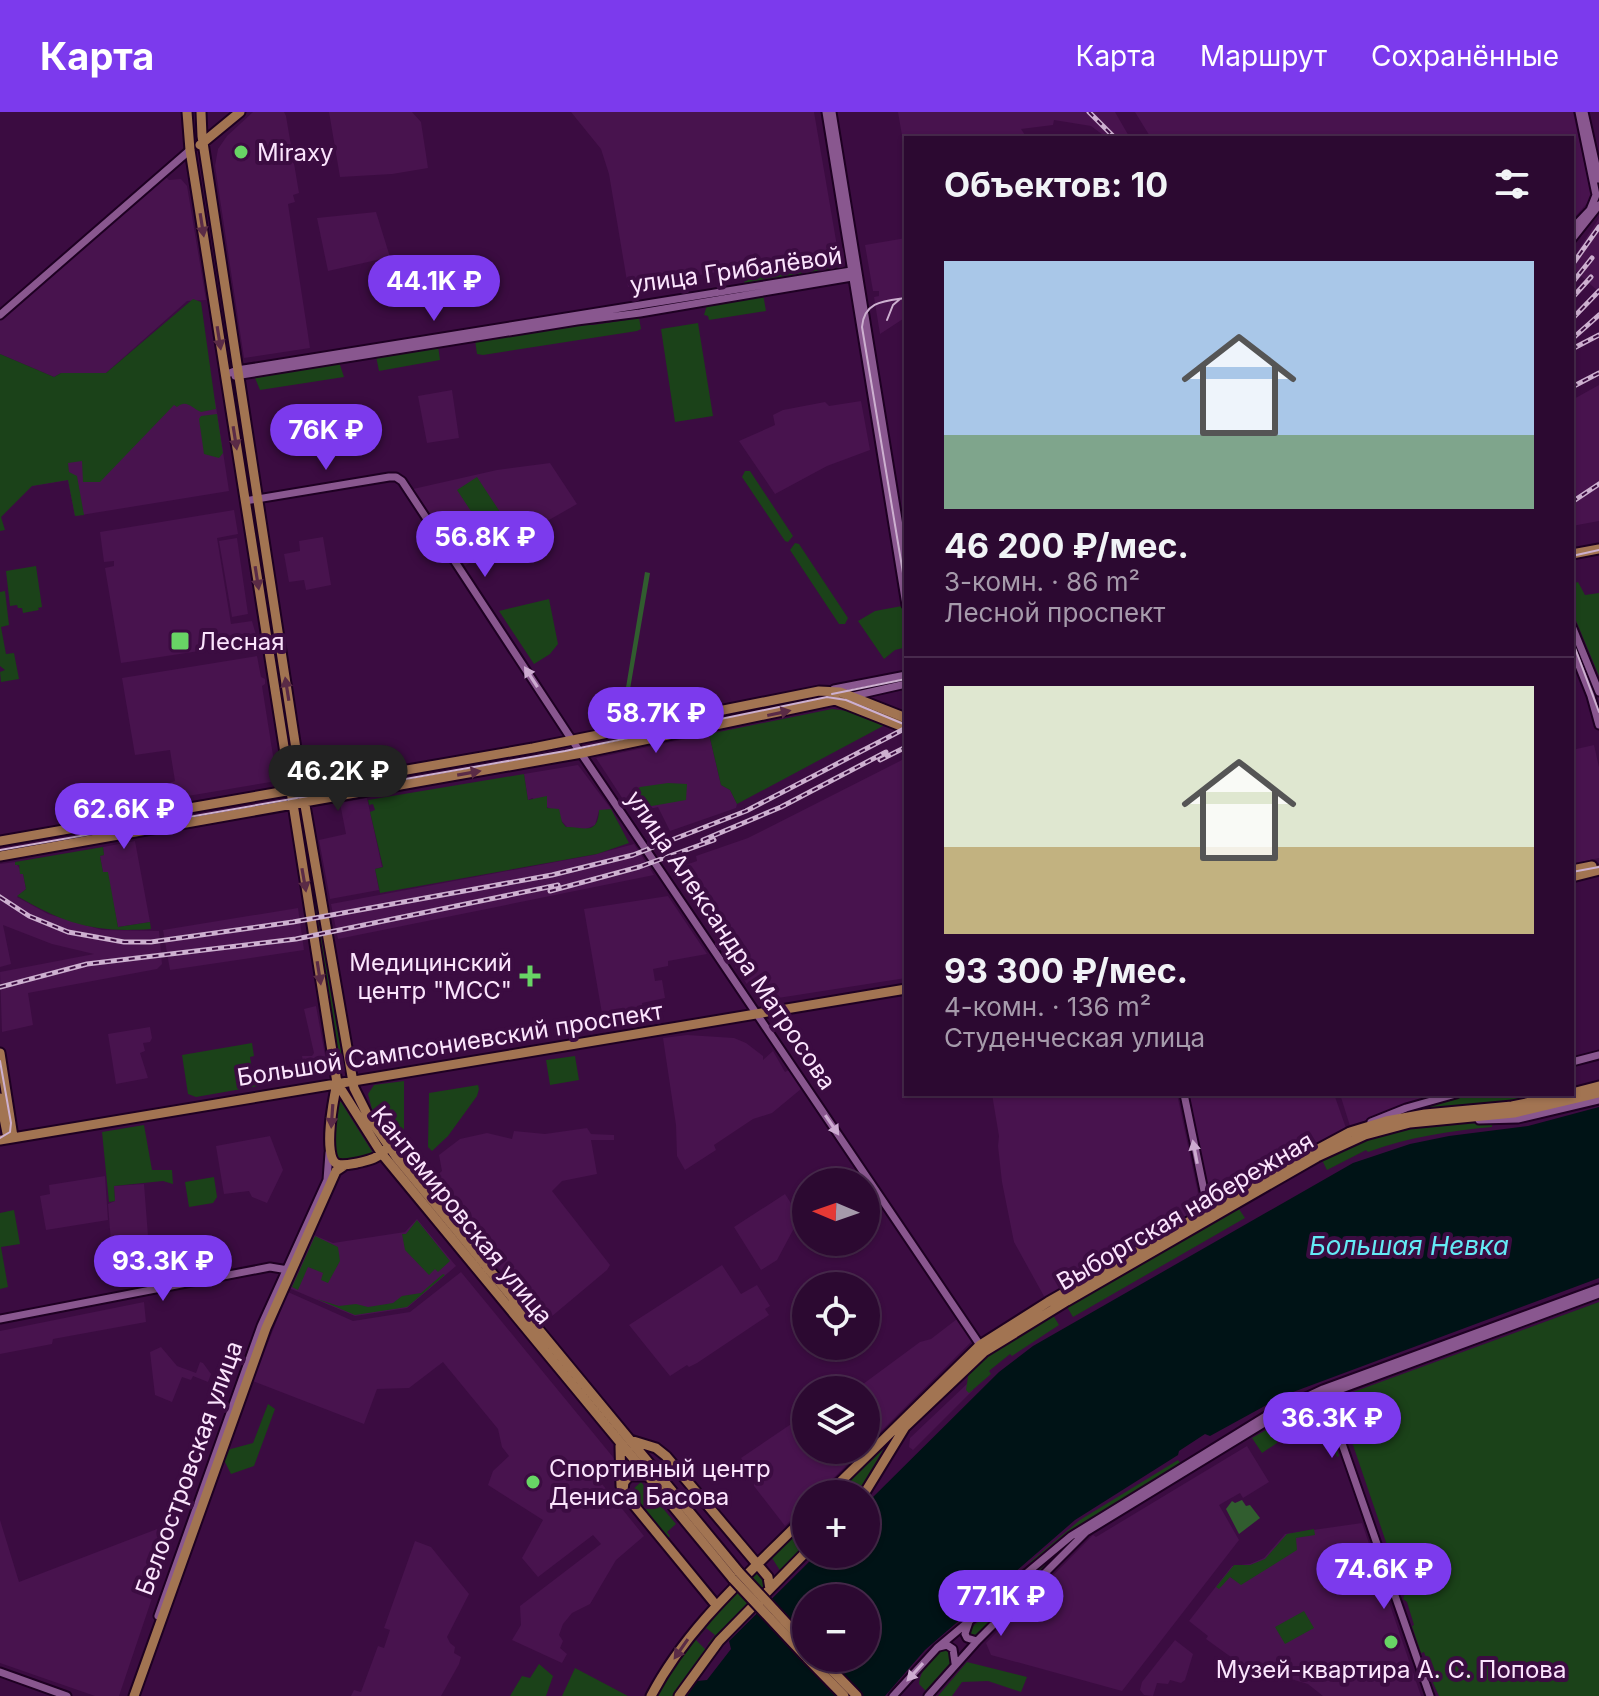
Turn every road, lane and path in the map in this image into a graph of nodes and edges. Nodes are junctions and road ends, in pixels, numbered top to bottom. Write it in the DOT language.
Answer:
graph roads {
  1 [pos="187,112"];
  2 [pos="201,112"];
  3 [pos="230,112"];
  4 [pos="240,112"];
  5 [pos="829,112"];
  6 [pos="1582,112"];
  7 [pos="203,140"];
  8 [pos="190,150"];
  9 [pos="1599,179"];
  10 [pos="1599,205"];
  11 [pos="1574,227"];
  12 [pos="1574,236"];
  13 [pos="853,274"];
  14 [pos="0,315"];
  15 [pos="237,373"];
  16 [pos="225,375"];
  17 [pos="257,499"];
  18 [pos="245,501"];
  19 [pos="1599,549"];
  20 [pos="1574,554"];
  21 [pos="904,558"];
  22 [pos="904,593"];
  23 [pos="1574,631"];
  24 [pos="1574,653"];
  25 [pos="904,675"];
  26 [pos="875,682"];
  27 [pos="904,685"];
  28 [pos="828,690"];
  29 [pos="1599,692"];
  30 [pos="852,696"];
  31 [pos="864,697"];
  32 [pos="835,700"];
  33 [pos="875,716"];
  34 [pos="904,717"];
  35 [pos="1599,725"];
  36 [pos="904,727"];
  37 [pos="573,741"];
  38 [pos="582,753"];
  39 [pos="302,788"];
  40 [pos="290,789"];
  41 [pos="305,803"];
  42 [pos="292,805"];
  43 [pos="0,841"];
  44 [pos="0,856"];
  45 [pos="1599,867"];
  46 [pos="1574,870"];
  47 [pos="1574,876"];
  48 [pos="904,986"];
  49 [pos="755,1011"];
  50 [pos="0,1053"];
  51 [pos="1599,1055"];
  52 [pos="1574,1061"];
  53 [pos="351,1079"];
  54 [pos="337,1081"];
  55 [pos="1599,1086"];
  56 [pos="1574,1093"];
  57 [pos="1599,1093"];
  58 [pos="1184,1096"];
  59 [pos="1449,1096"];
  60 [pos="1543,1097"];
  61 [pos="0,1098"];
  62 [pos="1599,1100"];
  63 [pos="1460,1118"];
  64 [pos="1363,1127"];
  65 [pos="6,1135"];
  66 [pos="384,1150"];
  67 [pos="329,1151"];
  68 [pos="345,1165"];
  69 [pos="1208,1210"];
  70 [pos="288,1270"];
  71 [pos="1599,1291"];
  72 [pos="0,1319"];
  73 [pos="980,1345"];
  74 [pos="1324,1392"];
  75 [pos="624,1440"];
  76 [pos="666,1456"];
  77 [pos="648,1471"];
  78 [pos="842,1480"];
  79 [pos="873,1480"];
  80 [pos="624,1493"];
  81 [pos="792,1530"];
  82 [pos="1051,1552"];
  83 [pos="1059,1560"];
  84 [pos="758,1564"];
  85 [pos="792,1566"];
  86 [pos="736,1576"];
  87 [pos="770,1589"];
  88 [pos="716,1605"];
  89 [pos="970,1620"];
  90 [pos="792,1630"];
  91 [pos="965,1634"];
  92 [pos="149,1640"];
  93 [pos="792,1640"];
  94 [pos="978,1640"];
  95 [pos="951,1646"];
  96 [pos="937,1648"];
  97 [pos="966,1652"];
  98 [pos="954,1667"];
  99 [pos="0,1672"];
  100 [pos="821,1672"];
  101 [pos="834,1672"];
  102 [pos="67,1696"];
  103 [pos="134,1696"];
  104 [pos="651,1696"];
  105 [pos="679,1696"];
  106 [pos="844,1696"];
  107 [pos="857,1696"];
  108 [pos="893,1696"];
  109 [pos="928,1696"];
  110 [pos="1430,1696"];
  1 -- 8 [label="main road, Кантемировская улица"];
  2 -- 7 [label="main road, Кантемировская улица"];
  3 -- 7 [label="main road"];
  4 -- 7 [label="main road"];
  5 -- 13 [label="street"];
  6 -- 9 [label="street"];
  6 -- 11 [label="street"];
  7 -- 8 [label="main road"];
  7 -- 15 [label="main road, Кантемировская улица"];
  8 -- 14 [label="street"];
  8 -- 16 [label="main road, Кантемировская улица, one-way"];
  10 -- 12 [label="street"];
  13 -- 15 [label="street, улица Грибалёвой"];
  13 -- 21 [label="street"];
  13 -- 22 [label="street"];
  15 -- 16 [label="street, улица Грибалёвой"];
  15 -- 17 [label="main road, Кантемировская улица"];
  16 -- 18 [label="main road, Кантемировская улица, one-way"];
  17 -- 18 [label="street"];
  37 -- 17 [label="street, улица Александра Матросова, one-way"];
  39 -- 17 [label="main road, Кантемировская улица, one-way"];
  18 -- 40 [label="main road, Кантемировская улица, one-way"];
  19 -- 20 [label="main road"];
  23 -- 29 [label="street"];
  24 -- 35 [label="street"];
  25 -- 26 [label="street"];
  26 -- 28 [label="street"];
  26 -- 31 [label="street"];
  27 -- 31 [label="street"];
  28 -- 30 [label="main road"];
  28 -- 37 [label="main road"];
  30 -- 31 [label="main road"];
  30 -- 32 [label="street"];
  31 -- 33 [label="street"];
  31 -- 34 [label="main road"];
  32 -- 33 [label="main road"];
  38 -- 32 [label="main road, one-way"];
  33 -- 36 [label="main road"];
  37 -- 38 [label="street, улица Александра Матросова"];
  37 -- 39 [label="main road"];
  41 -- 38 [label="main road, one-way"];
  38 -- 49 [label="street, улица Александра Матросова"];
  39 -- 40 [label="main road"];
  39 -- 41 [label="main road, Кантемировская улица"];
  40 -- 42 [label="main road, Кантемировская улица"];
  40 -- 43 [label="main road"];
  41 -- 42 [label="main road"];
  41 -- 53 [label="main road, Кантемировская улица"];
  42 -- 44 [label="main road"];
  42 -- 54 [label="main road, Кантемировская улица, one-way"];
  45 -- 46 [label="main road"];
  45 -- 47 [label="main road"];
  48 -- 49 [label="main road, Большой Сампсониевский проспект"];
  49 -- 53 [label="main road, Большой Сампсониевский проспект"];
  49 -- 73 [label="street, улица Александра Матросова, one-way"];
  50 -- 65 [label="main road"];
  51 -- 52 [label="street"];
  53 -- 54 [label="main road, Большой Сампсониевский проспект"];
  53 -- 66 [label="main road, Кантемировская улица"];
  54 -- 65 [label="main road, Большой Сампсониевский проспект"];
  54 -- 66 [label="main road, Кантемировская улица"];
  54 -- 67 [label="main road, Белоостровская улица, one-way"];
  55 -- 56 [label="main road, Выборгская набережная"];
  57 -- 63 [label="main road, Выборгская набережная"];
  69 -- 58 [label="street, one-way"];
  59 -- 64 [label="street"];
  60 -- 64 [label="main road, Выборгская набережная"];
  61 -- 65 [label="main road"];
  62 -- 63 [label="street"];
  63 -- 79 [label="main road, Выборгская набережная"];
  64 -- 69 [label="main road, Выборгская набережная"];
  66 -- 68 [label="main road"];
  66 -- 75 [label="main road, Кантемировская улица"];
  67 -- 68 [label="main road"];
  67 -- 70 [label="street, Белоостровская улица"];
  68 -- 70 [label="main road, Белоостровская улица"];
  69 -- 73 [label="main road, Выборгская набережная"];
  70 -- 72 [label="street"];
  70 -- 92 [label="street, Белоостровская улица"];
  70 -- 103 [label="main road, Белоостровская улица"];
  71 -- 74 [label="street"];
  73 -- 78 [label="main road, Выборгская набережная"];
  74 -- 82 [label="street"];
  74 -- 83 [label="street"];
  74 -- 110 [label="street"];
  75 -- 76 [label="main road"];
  75 -- 77 [label="main road, Кантемировская улица"];
  75 -- 80 [label="main road"];
  76 -- 77 [label="main road"];
  76 -- 84 [label="main road"];
  77 -- 80 [label="main road"];
  77 -- 86 [label="main road, Кантемировская улица"];
  80 -- 88 [label="main road"];
  81 -- 84 [label="main road"];
  82 -- 83 [label="street"];
  82 -- 89 [label="street"];
  83 -- 94 [label="street"];
  84 -- 87 [label="main road"];
  84 -- 88 [label="main road"];
  85 -- 87 [label="main road"];
  86 -- 90 [label="main road, bridge"];
  86 -- 93 [label="main road, bridge"];
  87 -- 105 [label="main road"];
  88 -- 104 [label="main road, one-way"];
  89 -- 91 [label="street"];
  89 -- 96 [label="street"];
  91 -- 94 [label="street"];
  91 -- 97 [label="street"];
  94 -- 97 [label="street"];
  95 -- 96 [label="street"];
  95 -- 97 [label="street"];
  95 -- 98 [label="street"];
  96 -- 108 [label="street, one-way"];
  97 -- 98 [label="street"];
  98 -- 109 [label="street"];
  99 -- 102 [label="street"];
  100 -- 106 [label="main road"];
  101 -- 107 [label="main road"];
}
